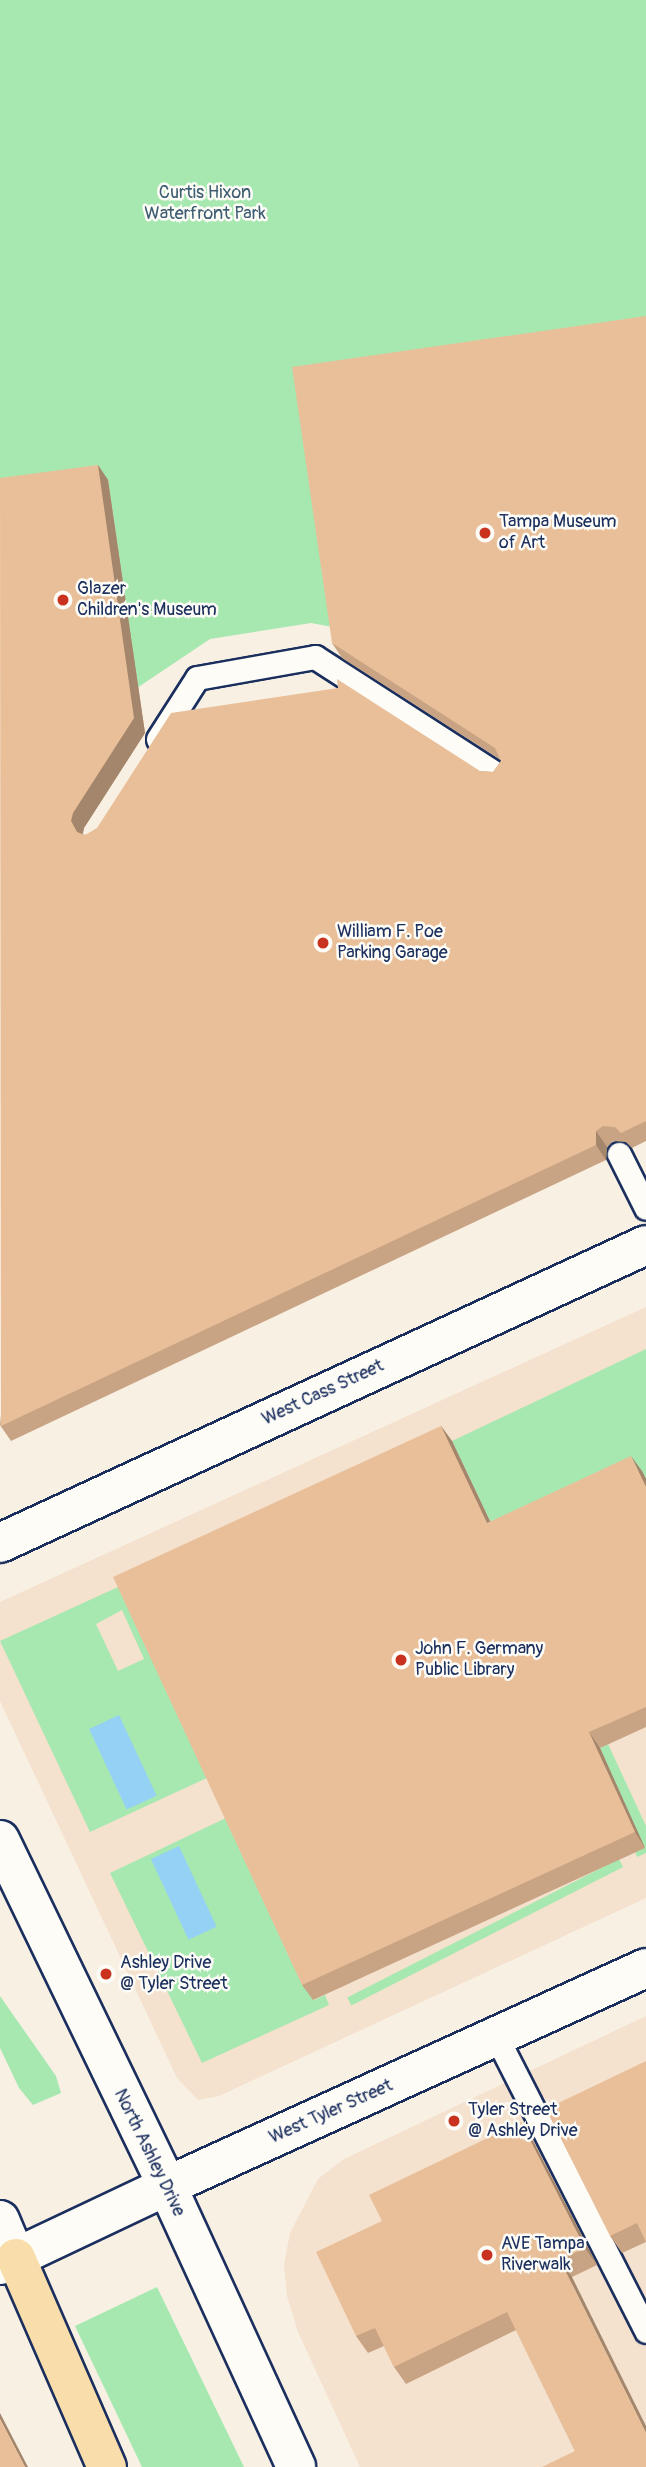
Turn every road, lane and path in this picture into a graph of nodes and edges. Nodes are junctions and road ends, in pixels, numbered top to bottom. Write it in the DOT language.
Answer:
graph roads {
  1 [pos="146,757"];
  2 [pos="498,775"];
  3 [pos="619,1154"];
  4 [pos="646,1208"];
  5 [pos="646,1245"];
  6 [pos="0,1543"];
  7 [pos="0,1840"];
  8 [pos="646,1968"];
  9 [pos="496,2036"];
  10 [pos="167,2186"];
  11 [pos="0,2220"];
  12 [pos="8,2262"];
  13 [pos="646,2331"];
  14 [pos="107,2467"];
  15 [pos="296,2467"];
  1 -- 2 [label="lane"];
  3 -- 4 [label="lane"];
  5 -- 6 [label="street, West Cass Street"];
  7 -- 10 [label="street, North Ashley Drive"];
  8 -- 9 [label="street, West Tyler Street"];
  9 -- 10 [label="street, West Tyler Street"];
  9 -- 13 [label="lane"];
  10 -- 12 [label="street, West Tyler Street"];
  10 -- 15 [label="street, North Ashley Drive"];
  11 -- 12 [label="street"];
  12 -- 14 [label="highway"];
}
